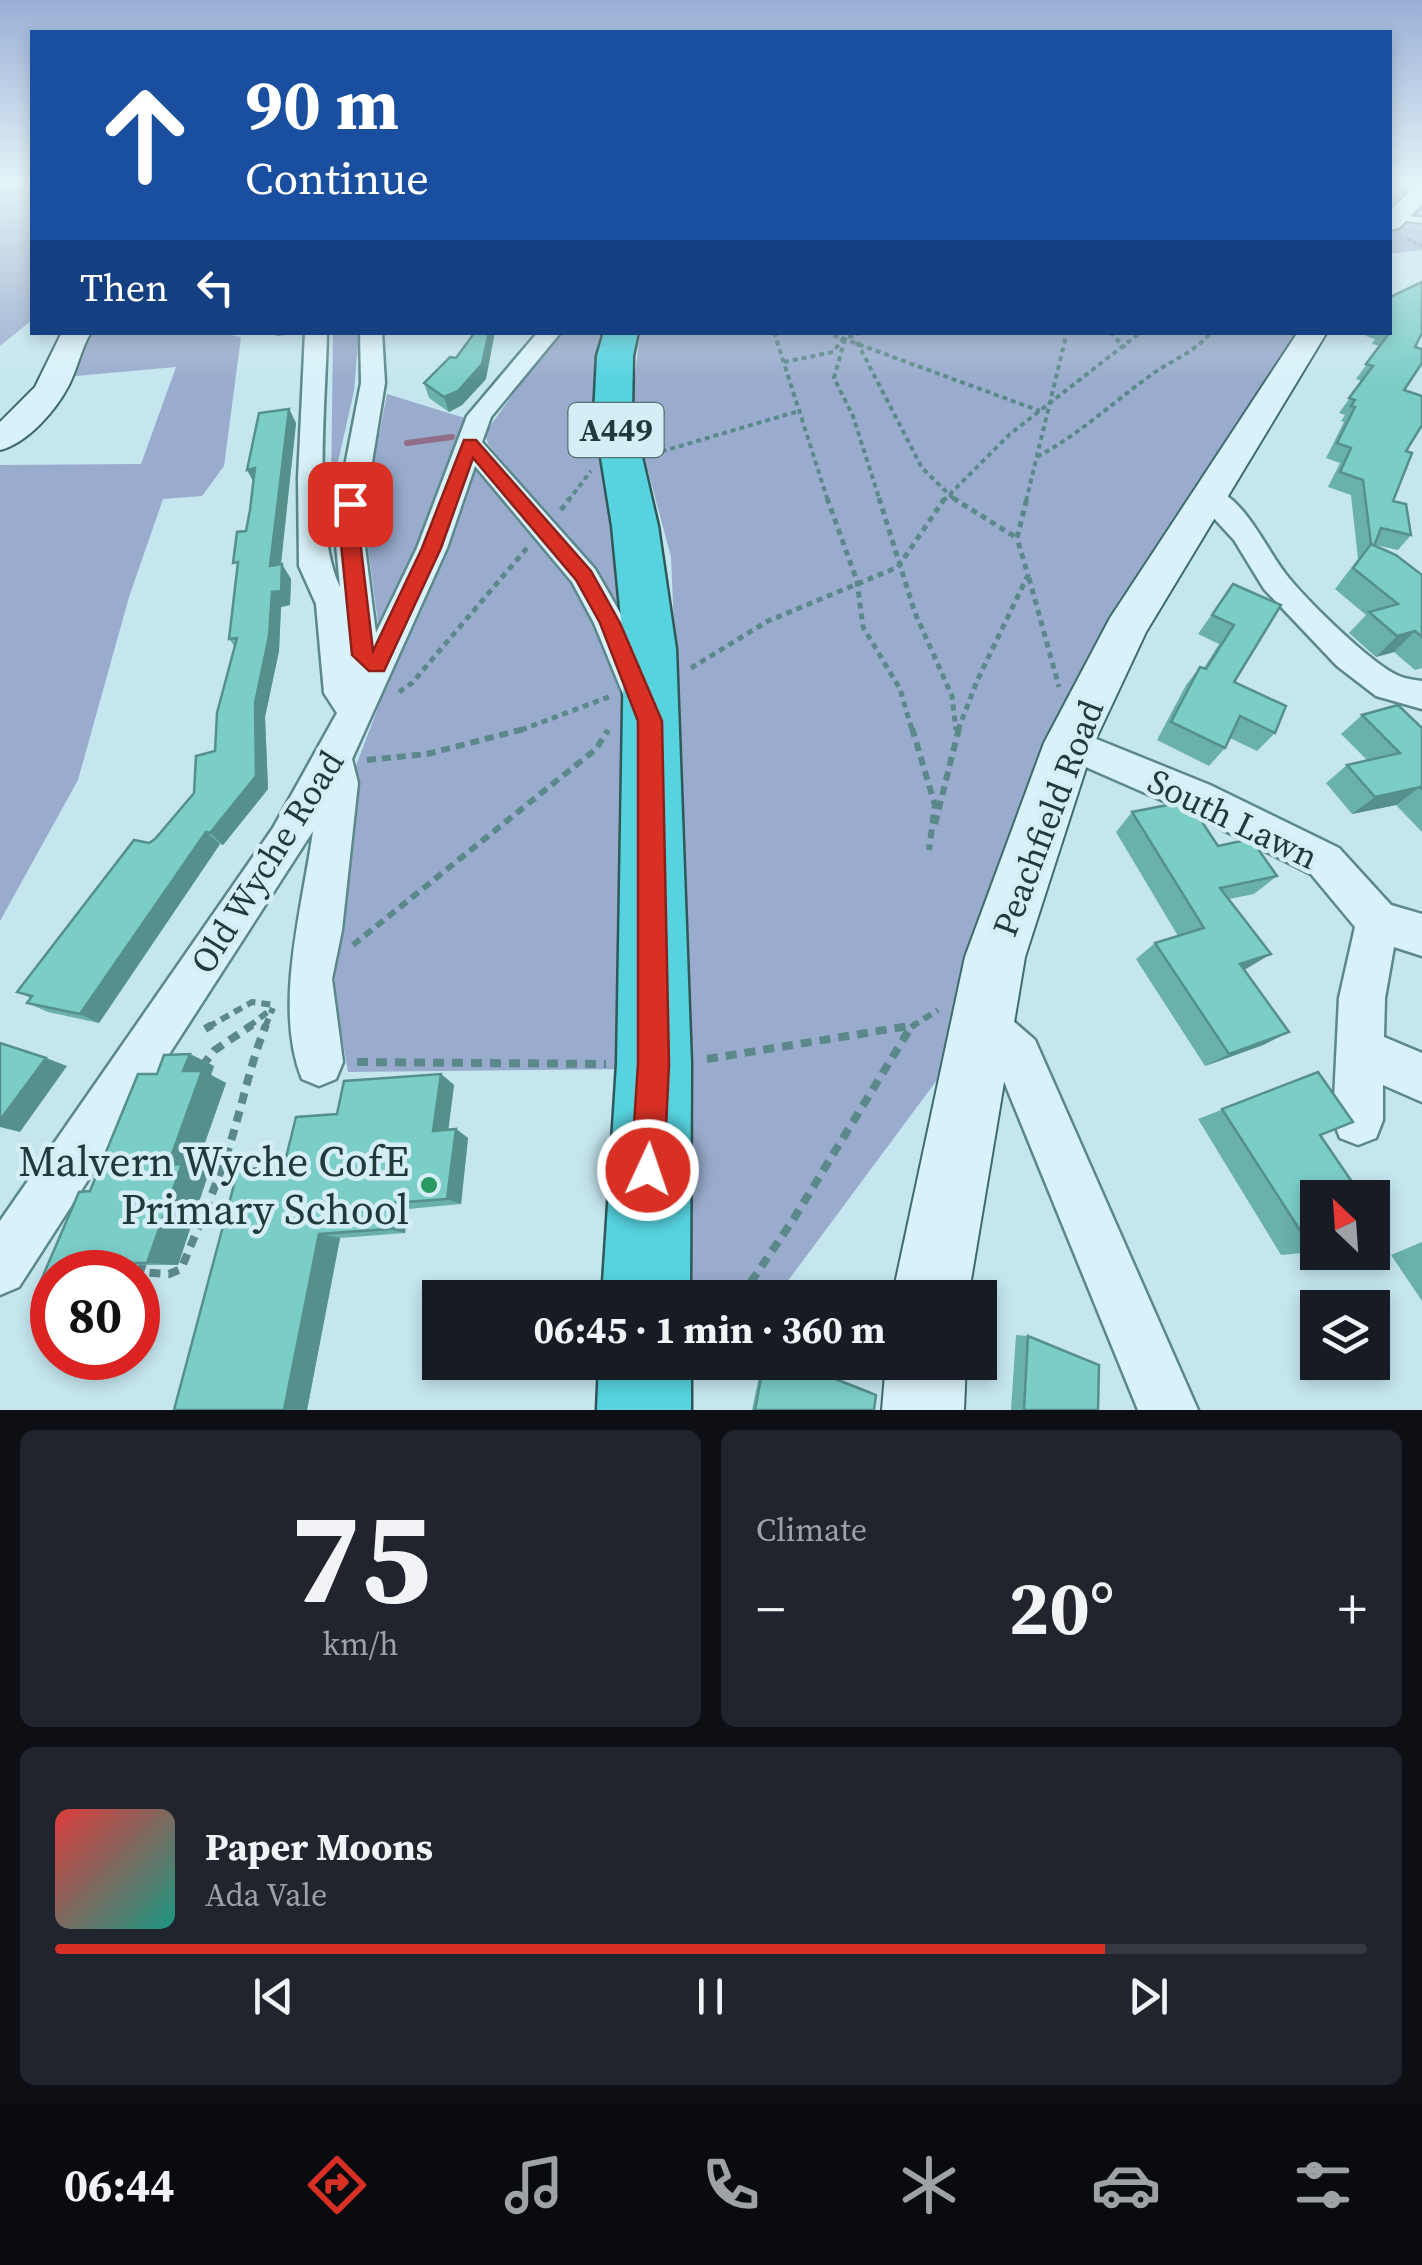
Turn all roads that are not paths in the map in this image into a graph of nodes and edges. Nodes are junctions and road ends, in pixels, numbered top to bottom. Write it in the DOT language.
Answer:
graph roads {
  1 [pos="75,335"];
  2 [pos="316,335"];
  3 [pos="371,335"];
  4 [pos="547,335"];
  5 [pos="620,335"];
  6 [pos="1311,335"];
  7 [pos="0,440"];
  8 [pos="470,444"];
  9 [pos="1209,496"];
  10 [pos="377,665"];
  11 [pos="1422,695"];
  12 [pos="645,697"];
  13 [pos="355,710"];
  14 [pos="1073,734"];
  15 [pos="333,760"];
  16 [pos="1378,921"];
  17 [pos="1422,935"];
  18 [pos="980,1022"];
  19 [pos="1362,1051"];
  20 [pos="319,1062"];
  21 [pos="1422,1078"];
  22 [pos="1358,1120"];
  23 [pos="0,1268"];
  24 [pos="647,1280"];
  25 [pos="933,1280"];
  26 [pos="644,1380"];
  27 [pos="925,1380"];
  28 [pos="644,1410"];
  29 [pos="923,1410"];
  30 [pos="1168,1410"];
  1 -- 7 [label="street"];
  2 -- 13 [label="street"];
  3 -- 10 [label="street"];
  4 -- 8 [label="street, Old Wyche Road"];
  5 -- 12 [label="highway, A449"];
  6 -- 9 [label="street, Peachfield Road"];
  8 -- 10 [label="street, Old Wyche Road"];
  8 -- 12 [label="street"];
  9 -- 11 [label="street"];
  9 -- 14 [label="street, Peachfield Road"];
  10 -- 13 [label="street, Old Wyche Road"];
  12 -- 24 [label="highway, A449"];
  13 -- 15 [label="street, Old Wyche Road"];
  14 -- 16 [label="street, South Lawn"];
  14 -- 18 [label="street, Peachfield Road"];
  15 -- 20 [label="street"];
  15 -- 23 [label="street, Old Wyche Road"];
  16 -- 17 [label="street"];
  16 -- 19 [label="street"];
  18 -- 25 [label="street, Peachfield Road"];
  18 -- 30 [label="street"];
  19 -- 21 [label="street"];
  19 -- 22 [label="street"];
  26 -- 28 [label="highway"];
  27 -- 29 [label="street"];
}
